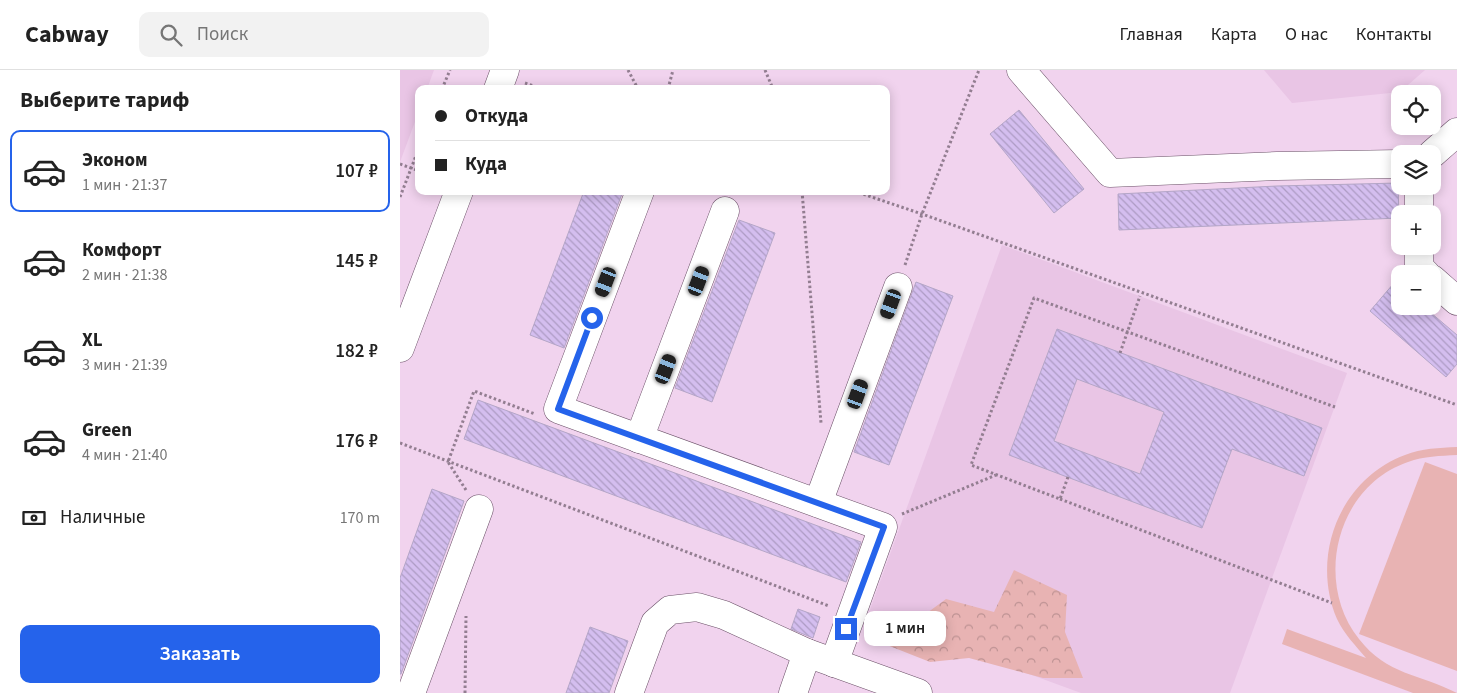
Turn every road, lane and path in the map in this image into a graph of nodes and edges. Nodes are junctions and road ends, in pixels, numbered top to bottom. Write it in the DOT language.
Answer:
graph roads {
  1 [pos="450,70"];
  2 [pos="505,70"];
  3 [pos="628,70"];
  4 [pos="673,70"];
  5 [pos="765,70"];
  6 [pos="979,70"];
  7 [pos="1021,70"];
  8 [pos="444,85"];
  9 [pos="499,85"];
  10 [pos="636,85"];
  11 [pos="669,85"];
  12 [pos="771,85"];
  13 [pos="1457,132"];
  14 [pos="1441,146"];
  15 [pos="415,158"];
  16 [pos="400,164"];
  17 [pos="1391,164"];
  18 [pos="411,168"];
  19 [pos="415,170"];
  20 [pos="457,195"];
  21 [pos="638,195"];
  22 [pos="802,195"];
  23 [pos="866,195"];
  24 [pos="400,197"];
  25 [pos="725,211"];
  26 [pos="922,214"];
  27 [pos="898,287"];
  28 [pos="1441,287"];
  29 [pos="1140,296"];
  30 [pos="1457,301"];
  31 [pos="1128,331"];
  32 [pos="400,348"];
  33 [pos="1120,353"];
  34 [pos="1457,405"];
  35 [pos="1335,406"];
  36 [pos="540,415"];
  37 [pos="821,425"];
  38 [pos="640,439"];
  39 [pos="400,444"];
  40 [pos="448,462"];
  41 [pos="997,474"];
  42 [pos="1068,477"];
  43 [pos="1060,499"];
  44 [pos="474,501"];
  45 [pos="818,504"];
  46 [pos="880,526"];
  47 [pos="1332,604"];
  48 [pos="831,607"];
  49 [pos="467,608"];
  50 [pos="807,653"];
  51 [pos="834,663"];
  52 [pos="411,693"];
  53 [pos="466,693"];
  54 [pos="629,693"];
  55 [pos="793,693"];
  56 [pos="918,693"];
  1 -- 8 [label="path"];
  2 -- 9 [label="street"];
  3 -- 10 [label="path"];
  4 -- 11 [label="path"];
  5 -- 12 [label="path"];
  6 -- 26 [label="path"];
  7 -- 17 [label="street"];
  13 -- 14 [label="street"];
  15 -- 18 [label="path"];
  16 -- 18 [label="path"];
  18 -- 19 [label="path"];
  18 -- 24 [label="path"];
  20 -- 32 [label="street"];
  21 -- 38 [label="street"];
  22 -- 37 [label="path"];
  23 -- 26 [label="path"];
  25 -- 38 [label="street"];
  26 -- 27 [label="path"];
  26 -- 34 [label="path"];
  27 -- 45 [label="street"];
  28 -- 30 [label="street"];
  29 -- 31 [label="path"];
  31 -- 33 [label="path"];
  31 -- 35 [label="path"];
  31 -- 41 [label="path"];
  36 -- 40 [label="path"];
  38 -- 45 [label="street"];
  39 -- 40 [label="path"];
  40 -- 44 [label="path"];
  40 -- 48 [label="path"];
  41 -- 43 [label="path"];
  41 -- 46 [label="path"];
  42 -- 43 [label="path"];
  43 -- 47 [label="path"];
  44 -- 52 [label="street"];
  45 -- 46 [label="street"];
  46 -- 51 [label="street"];
  49 -- 53 [label="path"];
  50 -- 51 [label="street"];
  50 -- 54 [label="street"];
  50 -- 55 [label="street"];
  51 -- 56 [label="street"];
}
